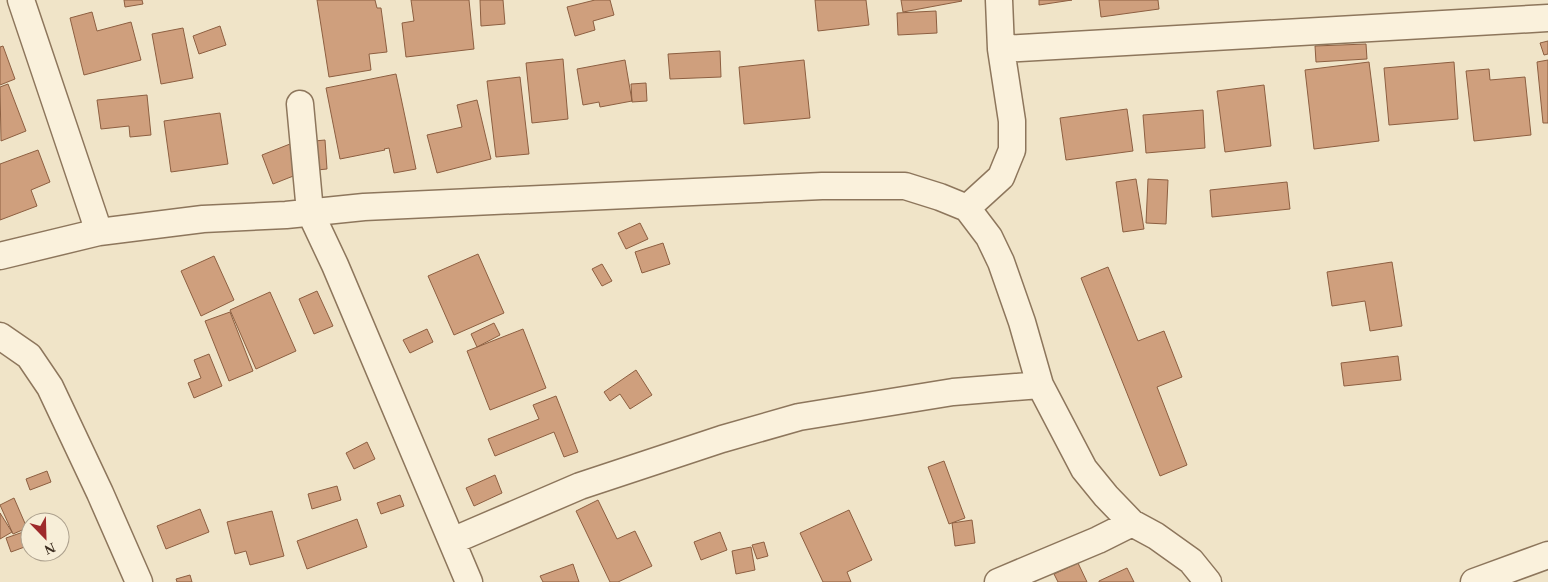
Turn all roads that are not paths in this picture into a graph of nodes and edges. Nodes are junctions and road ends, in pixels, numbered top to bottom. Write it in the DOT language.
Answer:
graph roads {
  1 [pos="21,0"];
  2 [pos="999,0"];
  3 [pos="1548,18"];
  4 [pos="1001,49"];
  5 [pos="300,104"];
  6 [pos="967,208"];
  7 [pos="310,212"];
  8 [pos="99,232"];
  9 [pos="0,256"];
  10 [pos="0,336"];
  11 [pos="1040,385"];
  12 [pos="1132,523"];
  13 [pos="452,541"];
  14 [pos="1548,555"];
  15 [pos="138,582"];
  16 [pos="469,582"];
  17 [pos="998,582"];
  18 [pos="1208,582"];
  19 [pos="1474,582"];
  1 -- 8 [label="street"];
  2 -- 4 [label="street"];
  3 -- 4 [label="street"];
  4 -- 6 [label="street"];
  5 -- 7 [label="street"];
  6 -- 7 [label="street"];
  6 -- 11 [label="street"];
  7 -- 8 [label="street"];
  7 -- 13 [label="street"];
  8 -- 9 [label="street"];
  10 -- 15 [label="street"];
  11 -- 12 [label="street"];
  11 -- 13 [label="street"];
  12 -- 17 [label="street"];
  12 -- 18 [label="street"];
  13 -- 16 [label="street"];
  14 -- 19 [label="street"];
}
